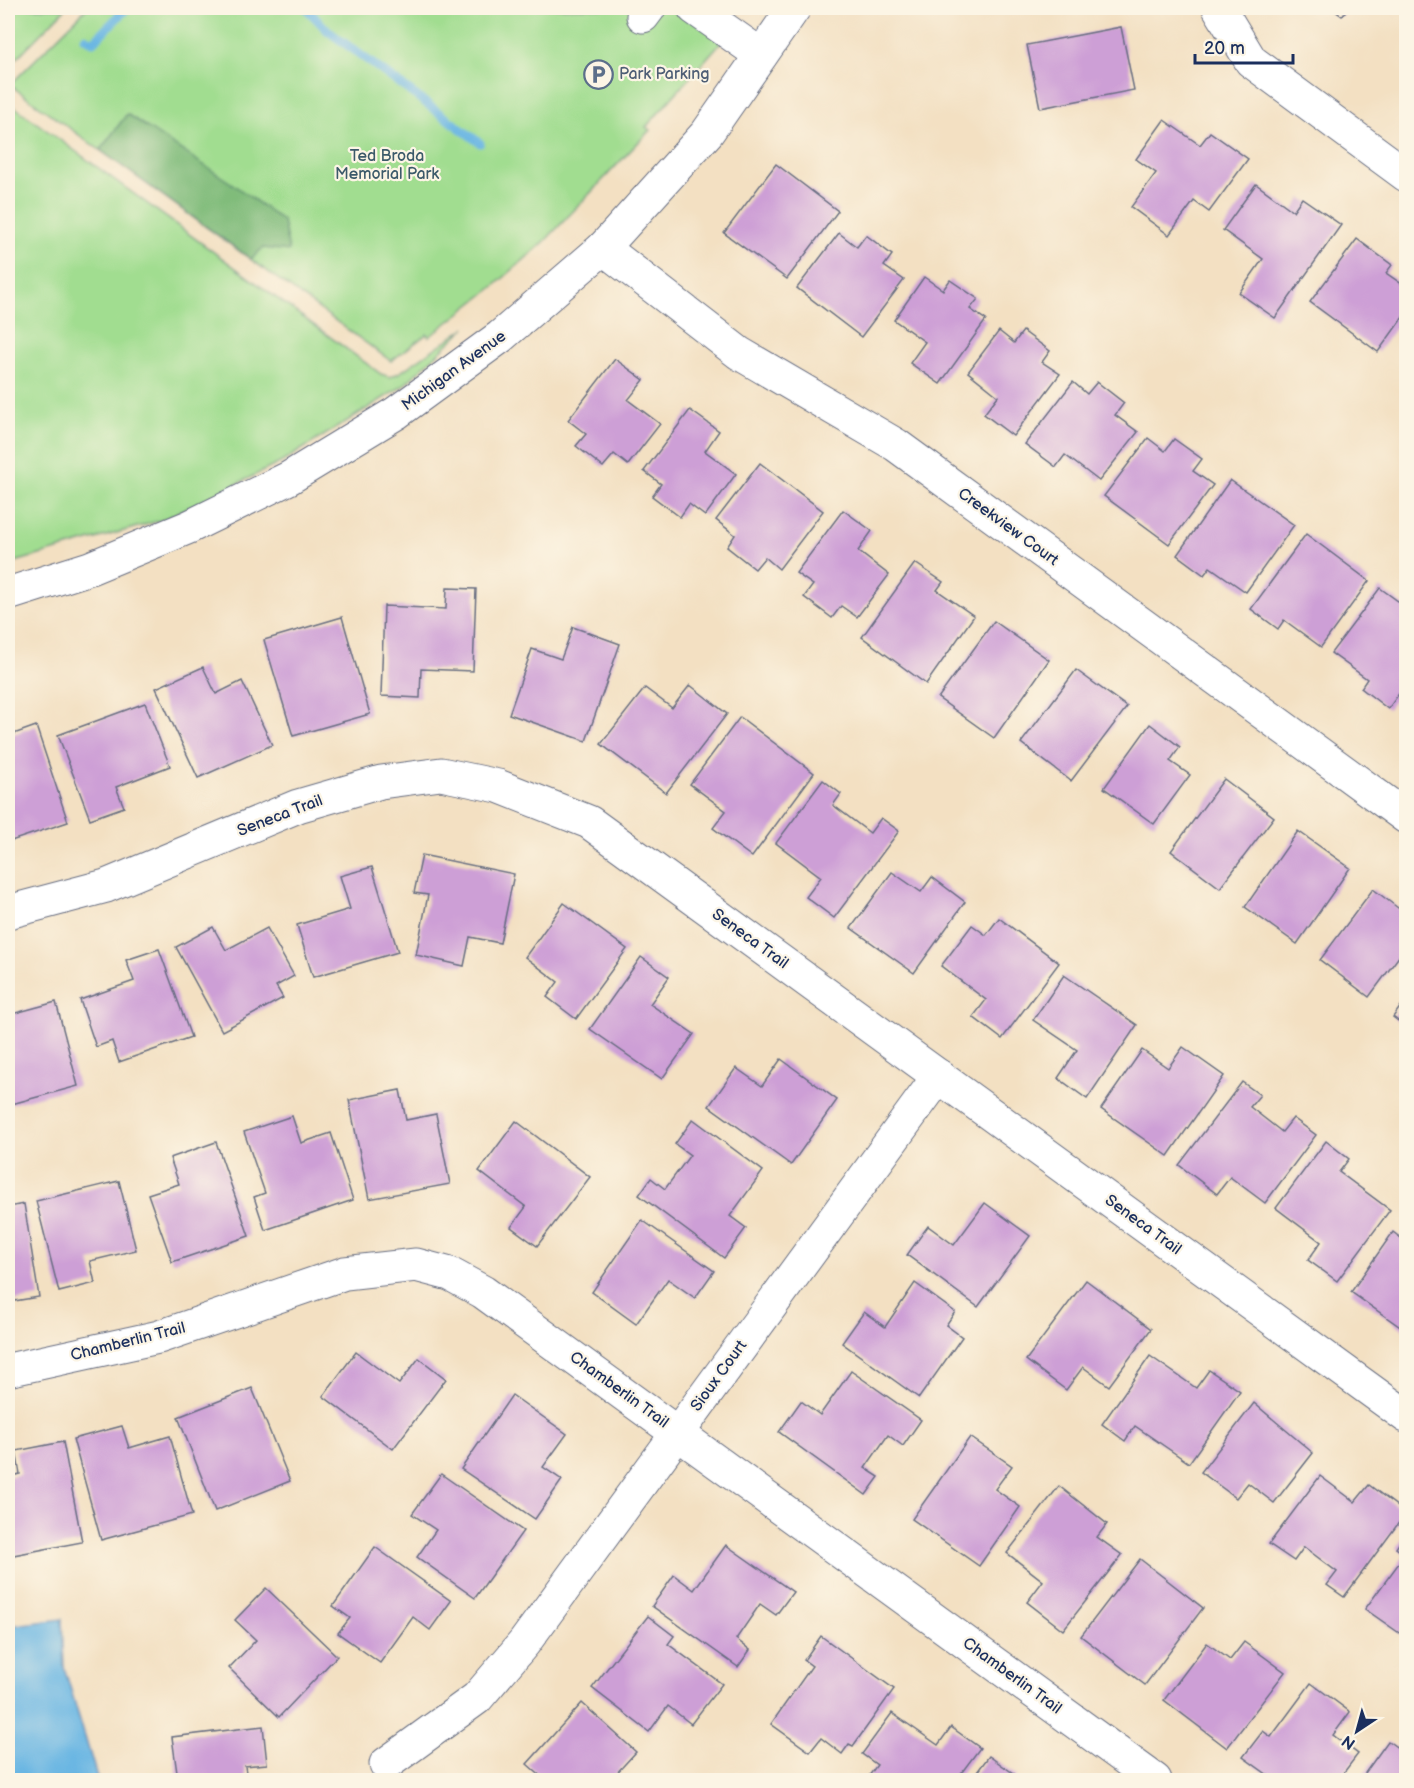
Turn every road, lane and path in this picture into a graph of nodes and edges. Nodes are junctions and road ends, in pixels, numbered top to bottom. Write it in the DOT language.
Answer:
graph roads {
  1 [pos="694,8"];
  2 [pos="732,8"];
  3 [pos="794,8"];
  4 [pos="1220,8"];
  5 [pos="767,46"];
  6 [pos="1407,175"];
  7 [pos="603,248"];
  8 [pos="8,594"];
  9 [pos="1407,817"];
  10 [pos="8,912"];
  11 [pos="939,1076"];
  12 [pos="8,1370"];
  13 [pos="1407,1416"];
  14 [pos="677,1433"];
  15 [pos="386,1764"];
  16 [pos="1155,1780"];
  1 -- 5 [label="street"];
  2 -- 5 [label="street"];
  3 -- 5 [label="street, Michigan Avenue"];
  4 -- 6 [label="street"];
  5 -- 7 [label="street, Michigan Avenue"];
  7 -- 8 [label="street, Michigan Avenue"];
  7 -- 9 [label="street, Creekview Court"];
  10 -- 11 [label="street, Seneca Trail"];
  11 -- 13 [label="street, Seneca Trail"];
  11 -- 14 [label="street, Sioux Court"];
  12 -- 14 [label="street, Chamberlin Trail"];
  14 -- 15 [label="street, Sioux Court"];
  14 -- 16 [label="street, Chamberlin Trail"];
}
